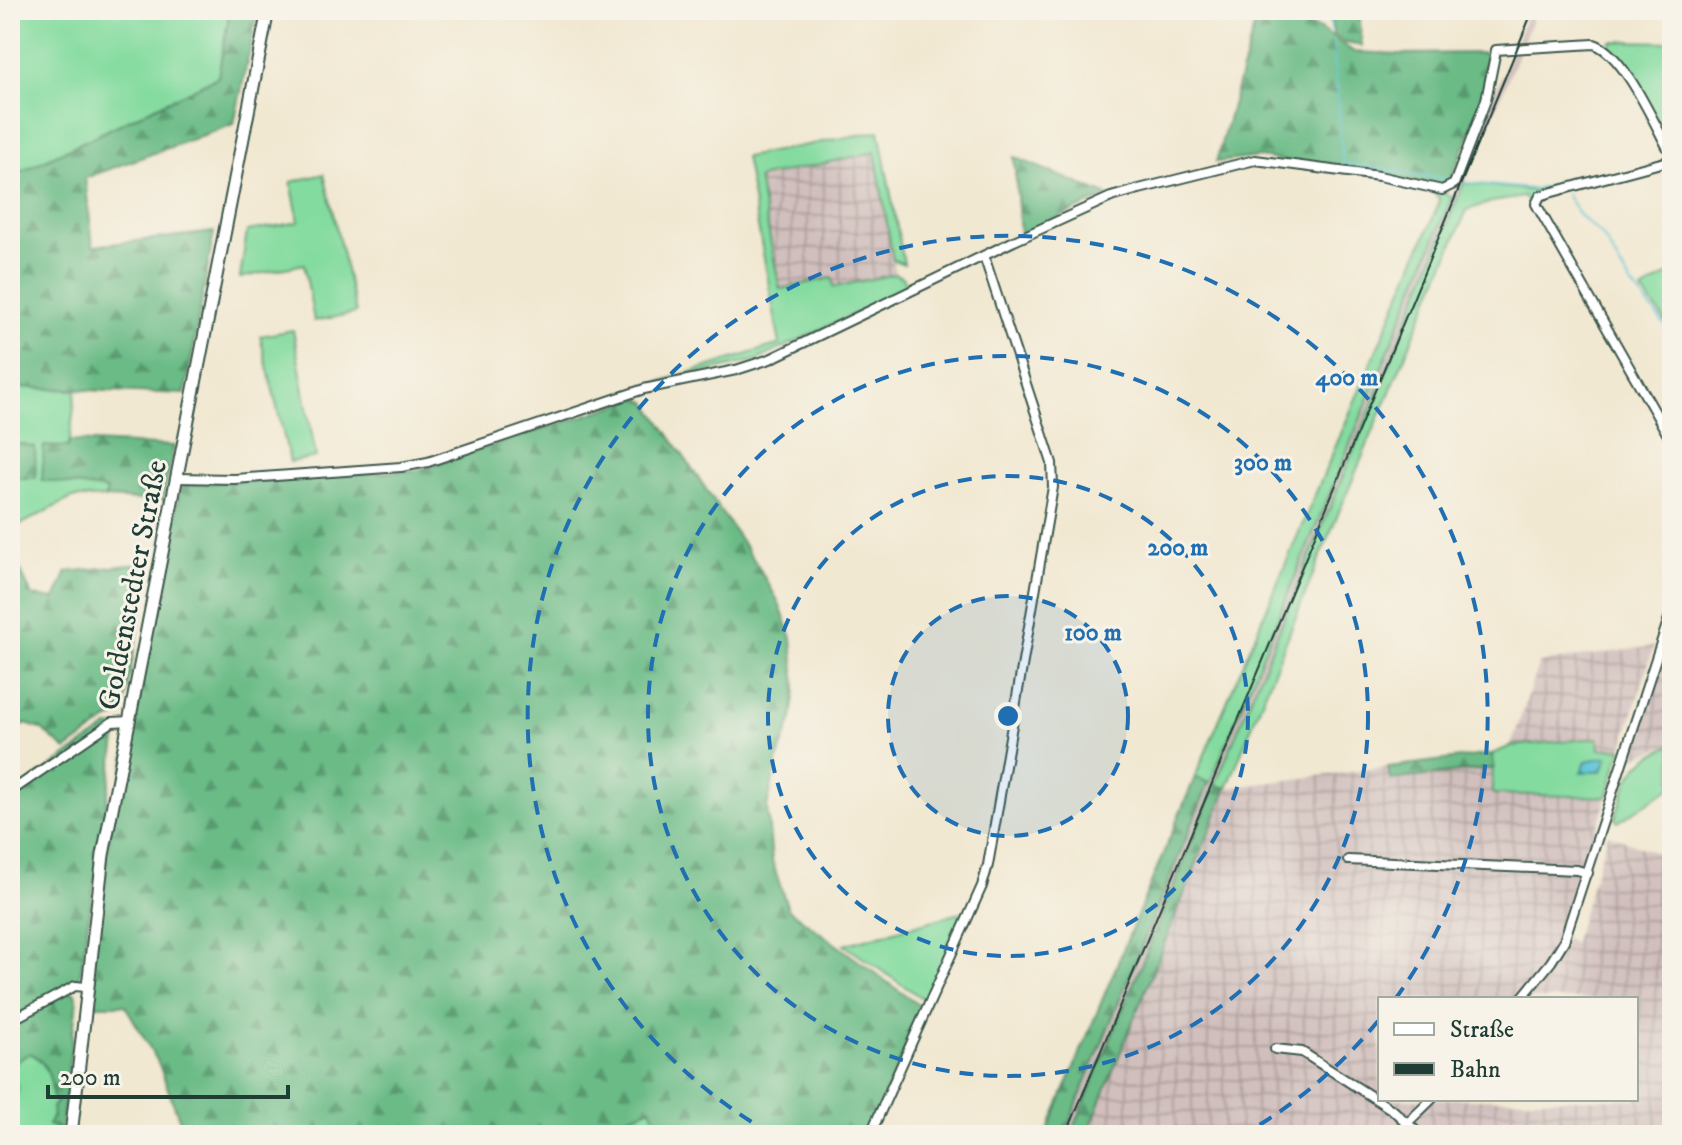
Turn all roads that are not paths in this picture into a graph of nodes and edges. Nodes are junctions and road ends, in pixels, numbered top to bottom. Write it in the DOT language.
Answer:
graph roads {
  1 [pos="268,10"];
  2 [pos="1672,158"];
  3 [pos="984,256"];
  4 [pos="1672,442"];
  5 [pos="177,478"];
  6 [pos="1672,609"];
  7 [pos="130,721"];
  8 [pos="10,792"];
  9 [pos="1348,860"];
  10 [pos="1588,873"];
  11 [pos="86,987"];
  12 [pos="1522,997"];
  13 [pos="10,1021"];
  14 [pos="1275,1049"];
  15 [pos="1378,1101"];
  16 [pos="1378,1101"];
  17 [pos="1430,1101"];
  18 [pos="1407,1124"];
  19 [pos="71,1135"];
  20 [pos="870,1135"];
  21 [pos="1395,1135"];
  22 [pos="1420,1135"];
  1 -- 5 [label="main road, Goldenstedter Straße"];
  2 -- 3 [label="street"];
  2 -- 4 [label="street"];
  3 -- 5 [label="street"];
  3 -- 20 [label="street"];
  5 -- 7 [label="main road, Goldenstedter Straße"];
  6 -- 10 [label="street"];
  7 -- 8 [label="street"];
  7 -- 11 [label="main road, Goldenstedter Straße"];
  9 -- 10 [label="street"];
  10 -- 12 [label="street"];
  11 -- 13 [label="street"];
  11 -- 19 [label="main road, Goldenstedter Straße"];
  14 -- 16 [label="street"];
  15 -- 18 [label="street"];
  17 -- 18 [label="street"];
  18 -- 21 [label="street"];
  18 -- 22 [label="street"];
}
